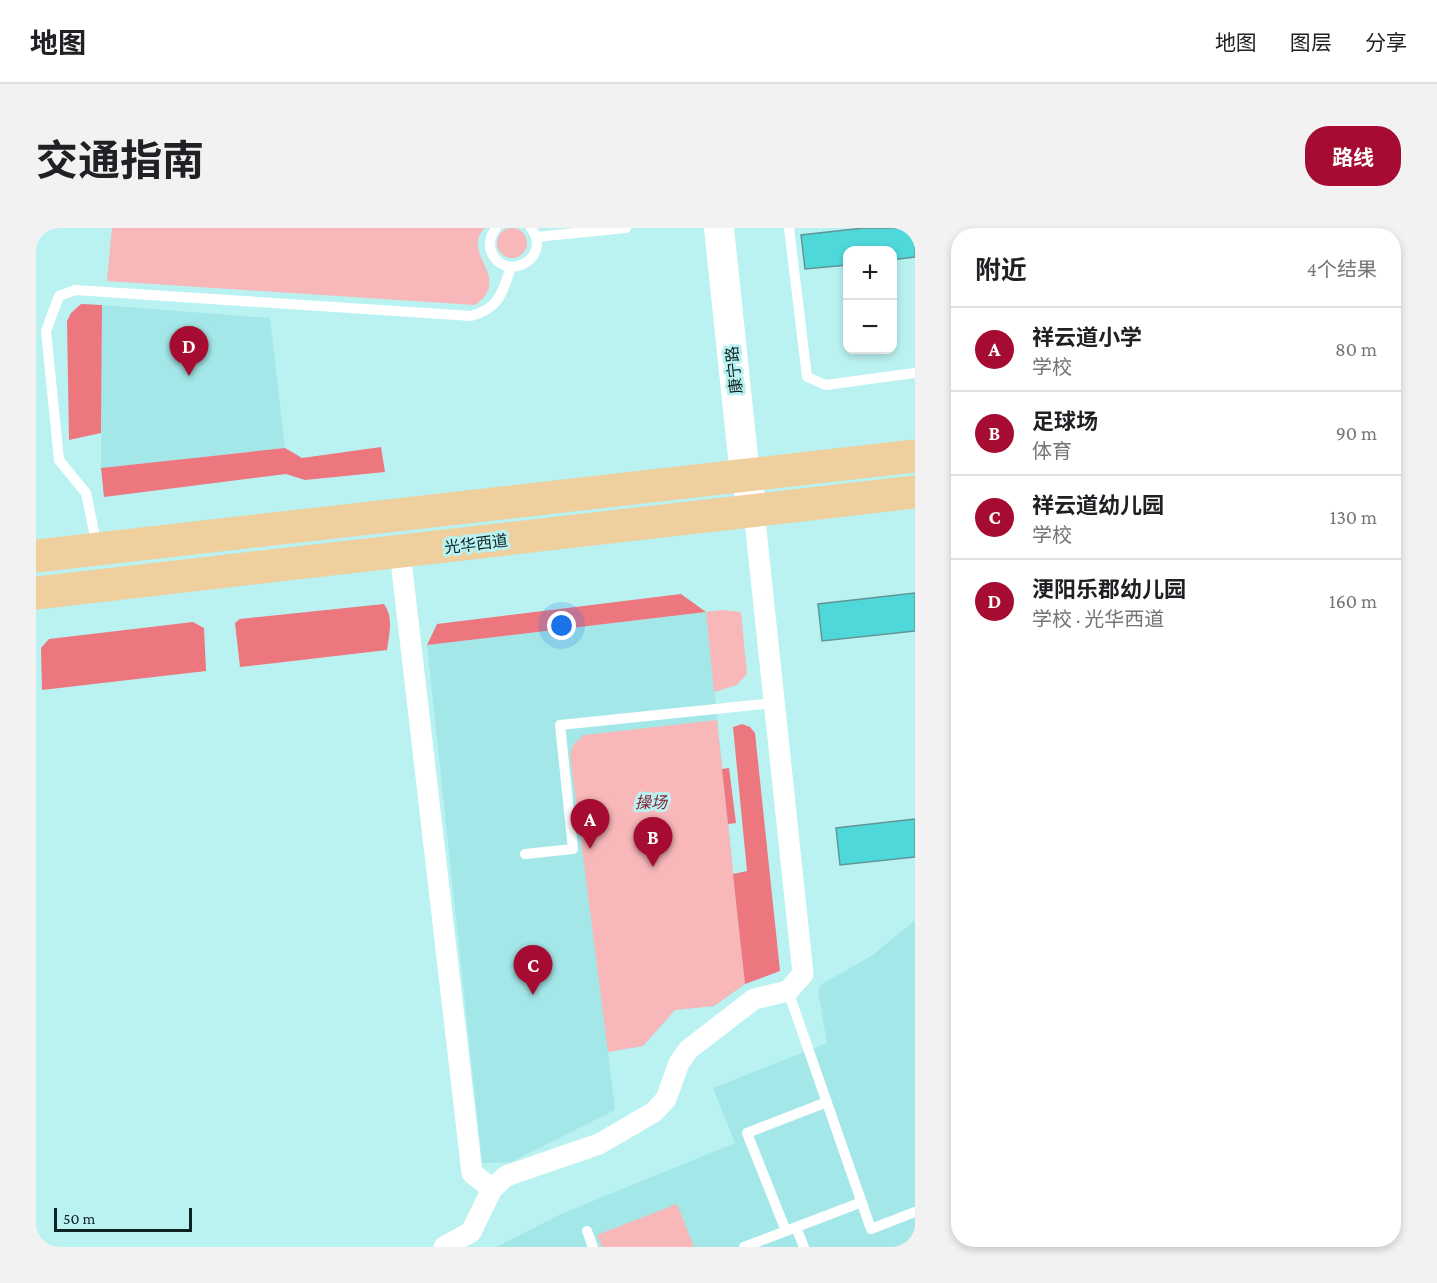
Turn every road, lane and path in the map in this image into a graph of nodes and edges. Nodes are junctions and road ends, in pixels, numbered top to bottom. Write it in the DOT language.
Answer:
graph roads {
  1 [pos="495,228"];
  2 [pos="626,228"];
  3 [pos="719,228"];
  4 [pos="789,228"];
  5 [pos="534,233"];
  6 [pos="511,267"];
  7 [pos="41,332"];
  8 [pos="915,373"];
  9 [pos="915,456"];
  10 [pos="745,476"];
  11 [pos="915,492"];
  12 [pos="754,511"];
  13 [pos="98,549"];
  14 [pos="400,552"];
  15 [pos="36,556"];
  16 [pos="36,593"];
  17 [pos="774,703"];
  18 [pos="525,854"];
  19 [pos="788,991"];
  20 [pos="827,1102"];
  21 [pos="492,1190"];
  22 [pos="862,1202"];
  23 [pos="915,1212"];
  24 [pos="791,1229"];
  25 [pos="587,1231"];
  26 [pos="444,1247"];
  27 [pos="593,1247"];
  28 [pos="744,1247"];
  29 [pos="804,1247"];
  1 -- 6 [label="lane"];
  2 -- 5 [label="lane"];
  3 -- 10 [label="main road, 康宁路"];
  4 -- 8 [label="lane"];
  5 -- 6 [label="lane"];
  6 -- 7 [label="lane"];
  7 -- 13 [label="lane"];
  9 -- 10 [label="main road"];
  10 -- 12 [label="main road, 康宁路"];
  10 -- 13 [label="main road"];
  11 -- 12 [label="main road, 光华西道"];
  12 -- 14 [label="main road, 光华西道"];
  12 -- 17 [label="street"];
  13 -- 15 [label="main road"];
  14 -- 16 [label="main road, 光华西道"];
  14 -- 21 [label="street"];
  17 -- 18 [label="lane"];
  17 -- 19 [label="street"];
  19 -- 20 [label="lane"];
  19 -- 21 [label="street"];
  20 -- 22 [label="lane"];
  20 -- 24 [label="lane"];
  21 -- 26 [label="street"];
  22 -- 23 [label="lane"];
  22 -- 24 [label="lane"];
  24 -- 28 [label="lane"];
  24 -- 29 [label="lane"];
  25 -- 27 [label="lane"];
}
